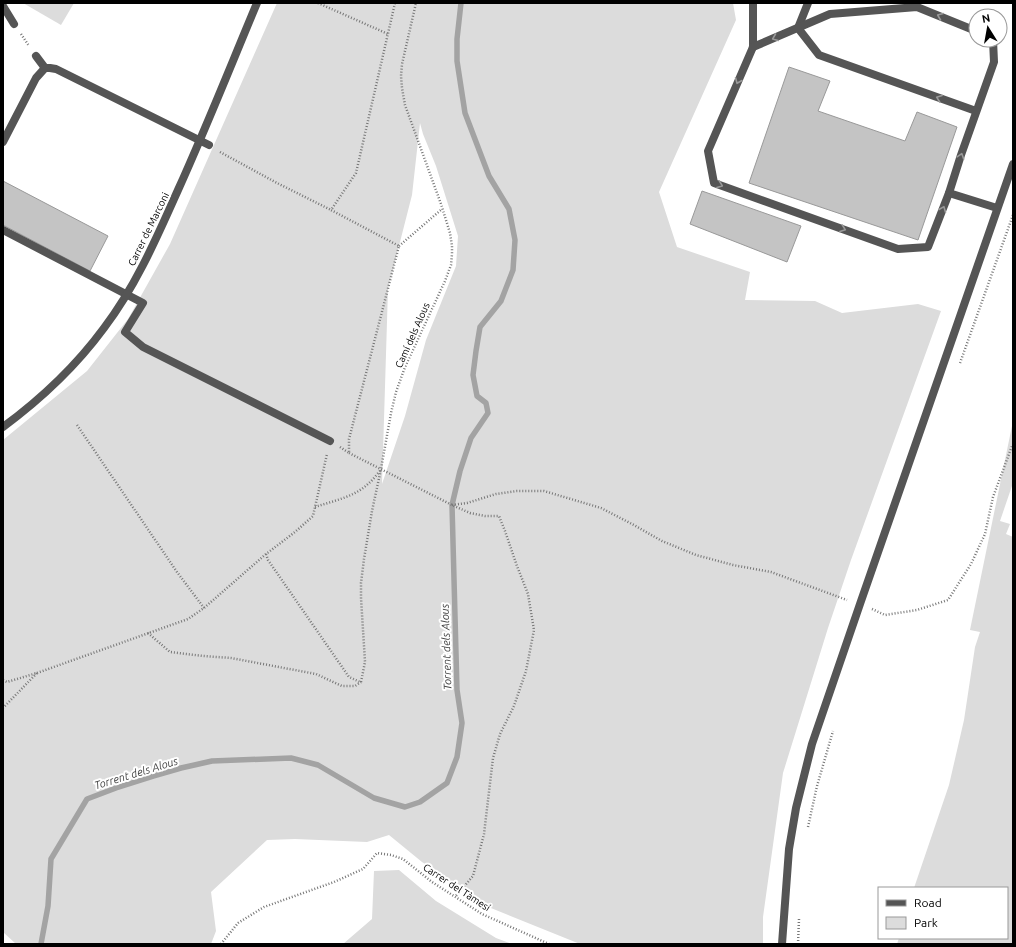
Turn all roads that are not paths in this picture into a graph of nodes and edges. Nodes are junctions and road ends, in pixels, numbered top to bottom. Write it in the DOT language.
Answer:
graph roads {
  1 [pos="257,3"];
  2 [pos="753,3"];
  3 [pos="808,3"];
  4 [pos="3,6"];
  5 [pos="14,24"];
  6 [pos="968,27"];
  7 [pos="798,28"];
  8 [pos="753,47"];
  9 [pos="993,48"];
  10 [pos="36,56"];
  11 [pos="45,68"];
  12 [pos="976,111"];
  13 [pos="3,142"];
  14 [pos="200,142"];
  15 [pos="209,145"];
  16 [pos="1013,164"];
  17 [pos="949,193"];
  18 [pos="997,208"];
  19 [pos="3,230"];
  20 [pos="127,294"];
  21 [pos="3,427"];
  22 [pos="330,441"];
  23 [pos="782,944"];
  1 -- 14 [label="street, Carrer de Marconi"];
  2 -- 8 [label="street"];
  3 -- 7 [label="street"];
  4 -- 5 [label="street"];
  6 -- 7 [label="street, one-way"];
  7 -- 8 [label="street, one-way"];
  12 -- 7 [label="street, one-way"];
  8 -- 17 [label="street, one-way"];
  9 -- 12 [label="street"];
  10 -- 11 [label="street"];
  11 -- 13 [label="street"];
  11 -- 14 [label="street"];
  17 -- 12 [label="street, one-way"];
  14 -- 15 [label="street"];
  14 -- 20 [label="street, Carrer de Marconi"];
  16 -- 18 [label="street"];
  17 -- 18 [label="street"];
  18 -- 23 [label="street"];
  19 -- 20 [label="street"];
  20 -- 21 [label="street, Carrer de Marconi"];
  20 -- 22 [label="street"];
}
